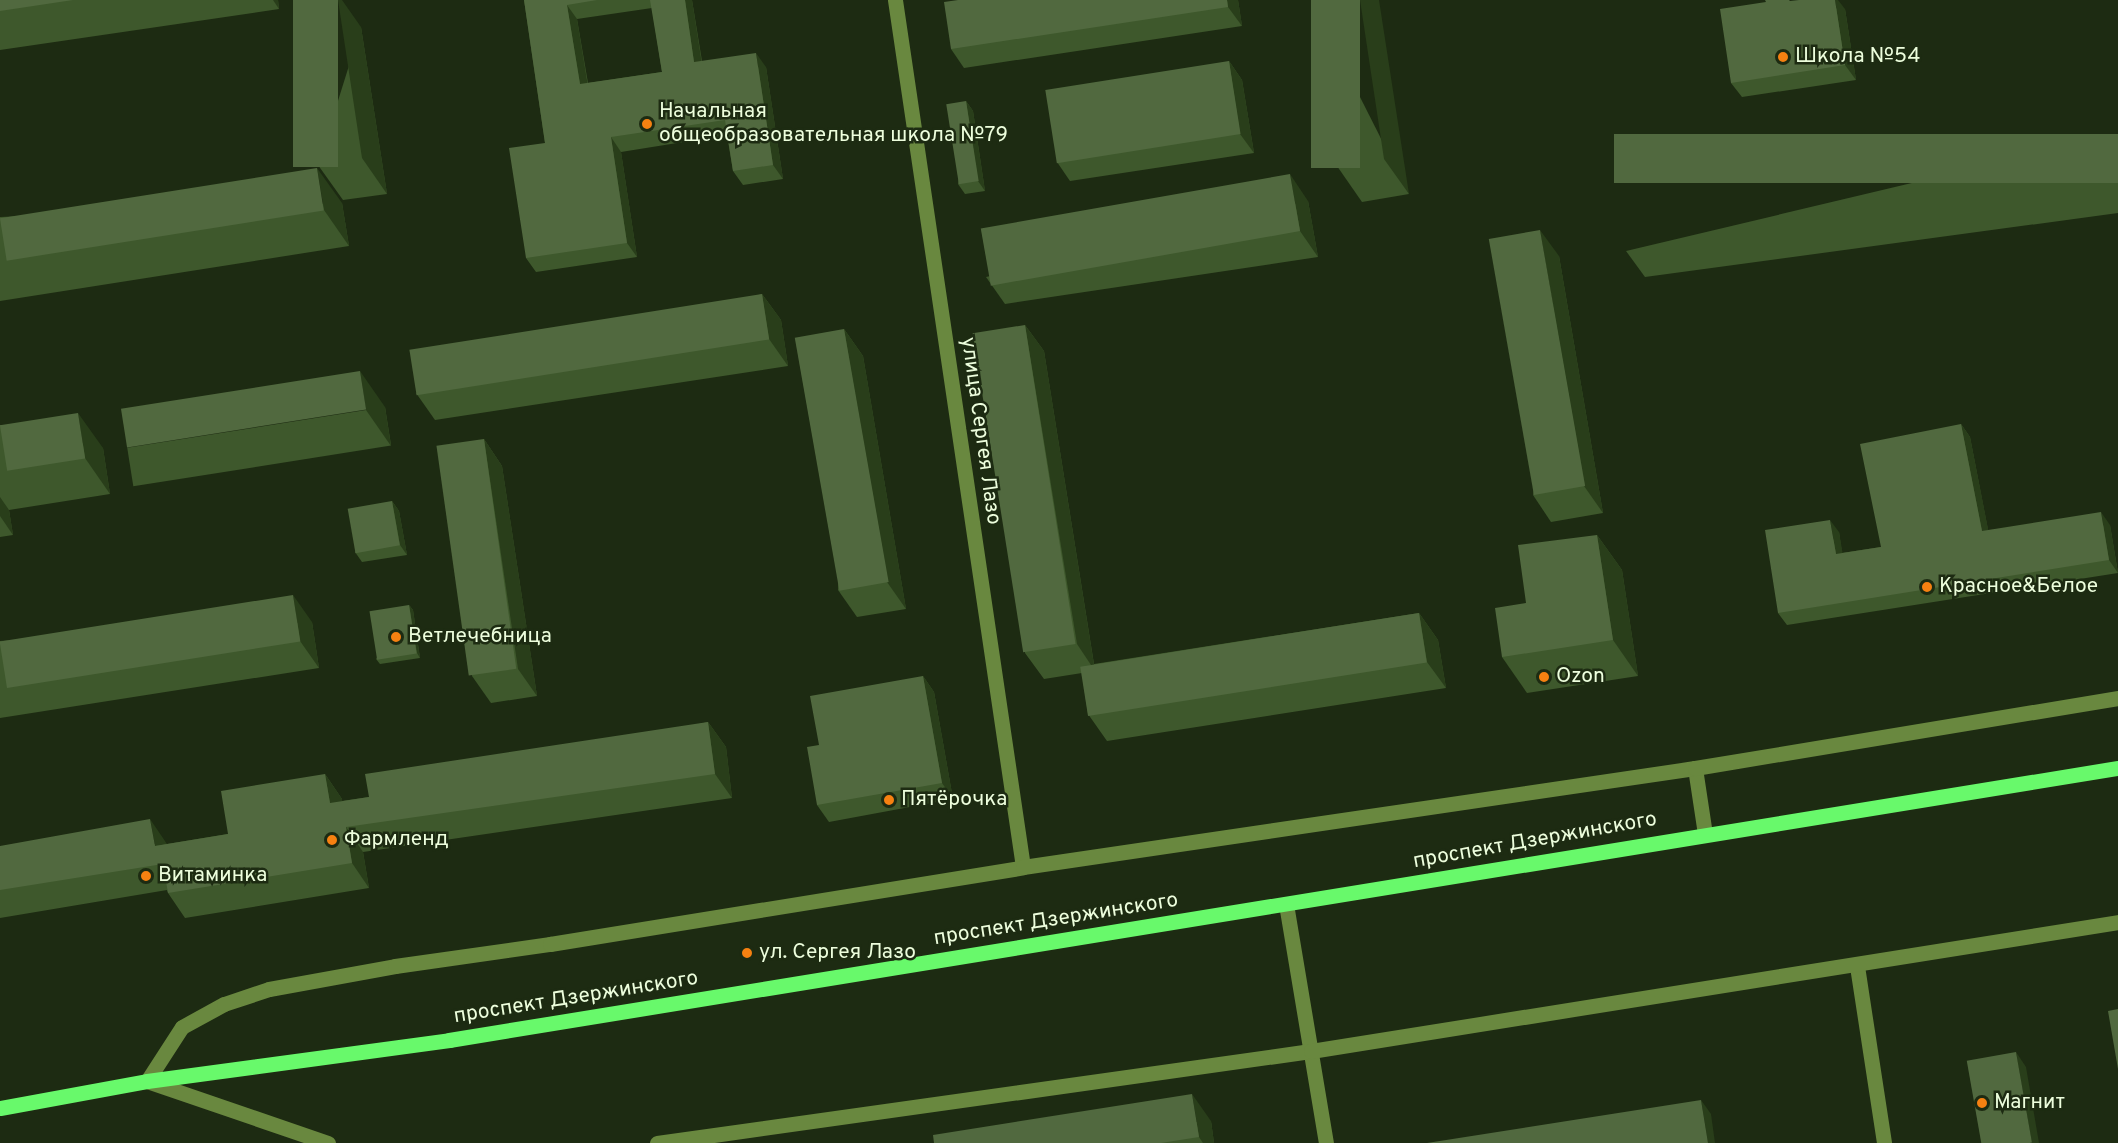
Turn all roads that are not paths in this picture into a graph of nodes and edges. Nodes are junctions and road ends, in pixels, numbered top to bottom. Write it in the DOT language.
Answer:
graph roads {
  1 [pos="895,0"];
  2 [pos="2118,698"];
  3 [pos="1695,768"];
  4 [pos="2118,768"];
  5 [pos="1705,834"];
  6 [pos="1023,867"];
  7 [pos="1286,904"];
  8 [pos="2118,922"];
  9 [pos="1857,966"];
  10 [pos="1311,1051"];
  11 [pos="147,1081"];
  12 [pos="0,1108"];
  13 [pos="328,1143"];
  14 [pos="657,1143"];
  15 [pos="1326,1143"];
  16 [pos="1884,1143"];
  1 -- 6 [label="street, улица Сергея Лазо"];
  2 -- 3 [label="street"];
  3 -- 5 [label="street"];
  3 -- 6 [label="street"];
  4 -- 5 [label="main road, проспект Дзержинского"];
  5 -- 7 [label="main road, проспект Дзержинского"];
  6 -- 11 [label="street"];
  7 -- 10 [label="street"];
  7 -- 11 [label="main road, проспект Дзержинского"];
  8 -- 9 [label="street"];
  9 -- 10 [label="street"];
  9 -- 16 [label="street"];
  10 -- 14 [label="street"];
  10 -- 15 [label="street"];
  11 -- 12 [label="main road, проспект Дзержинского"];
  11 -- 13 [label="street"];
}
